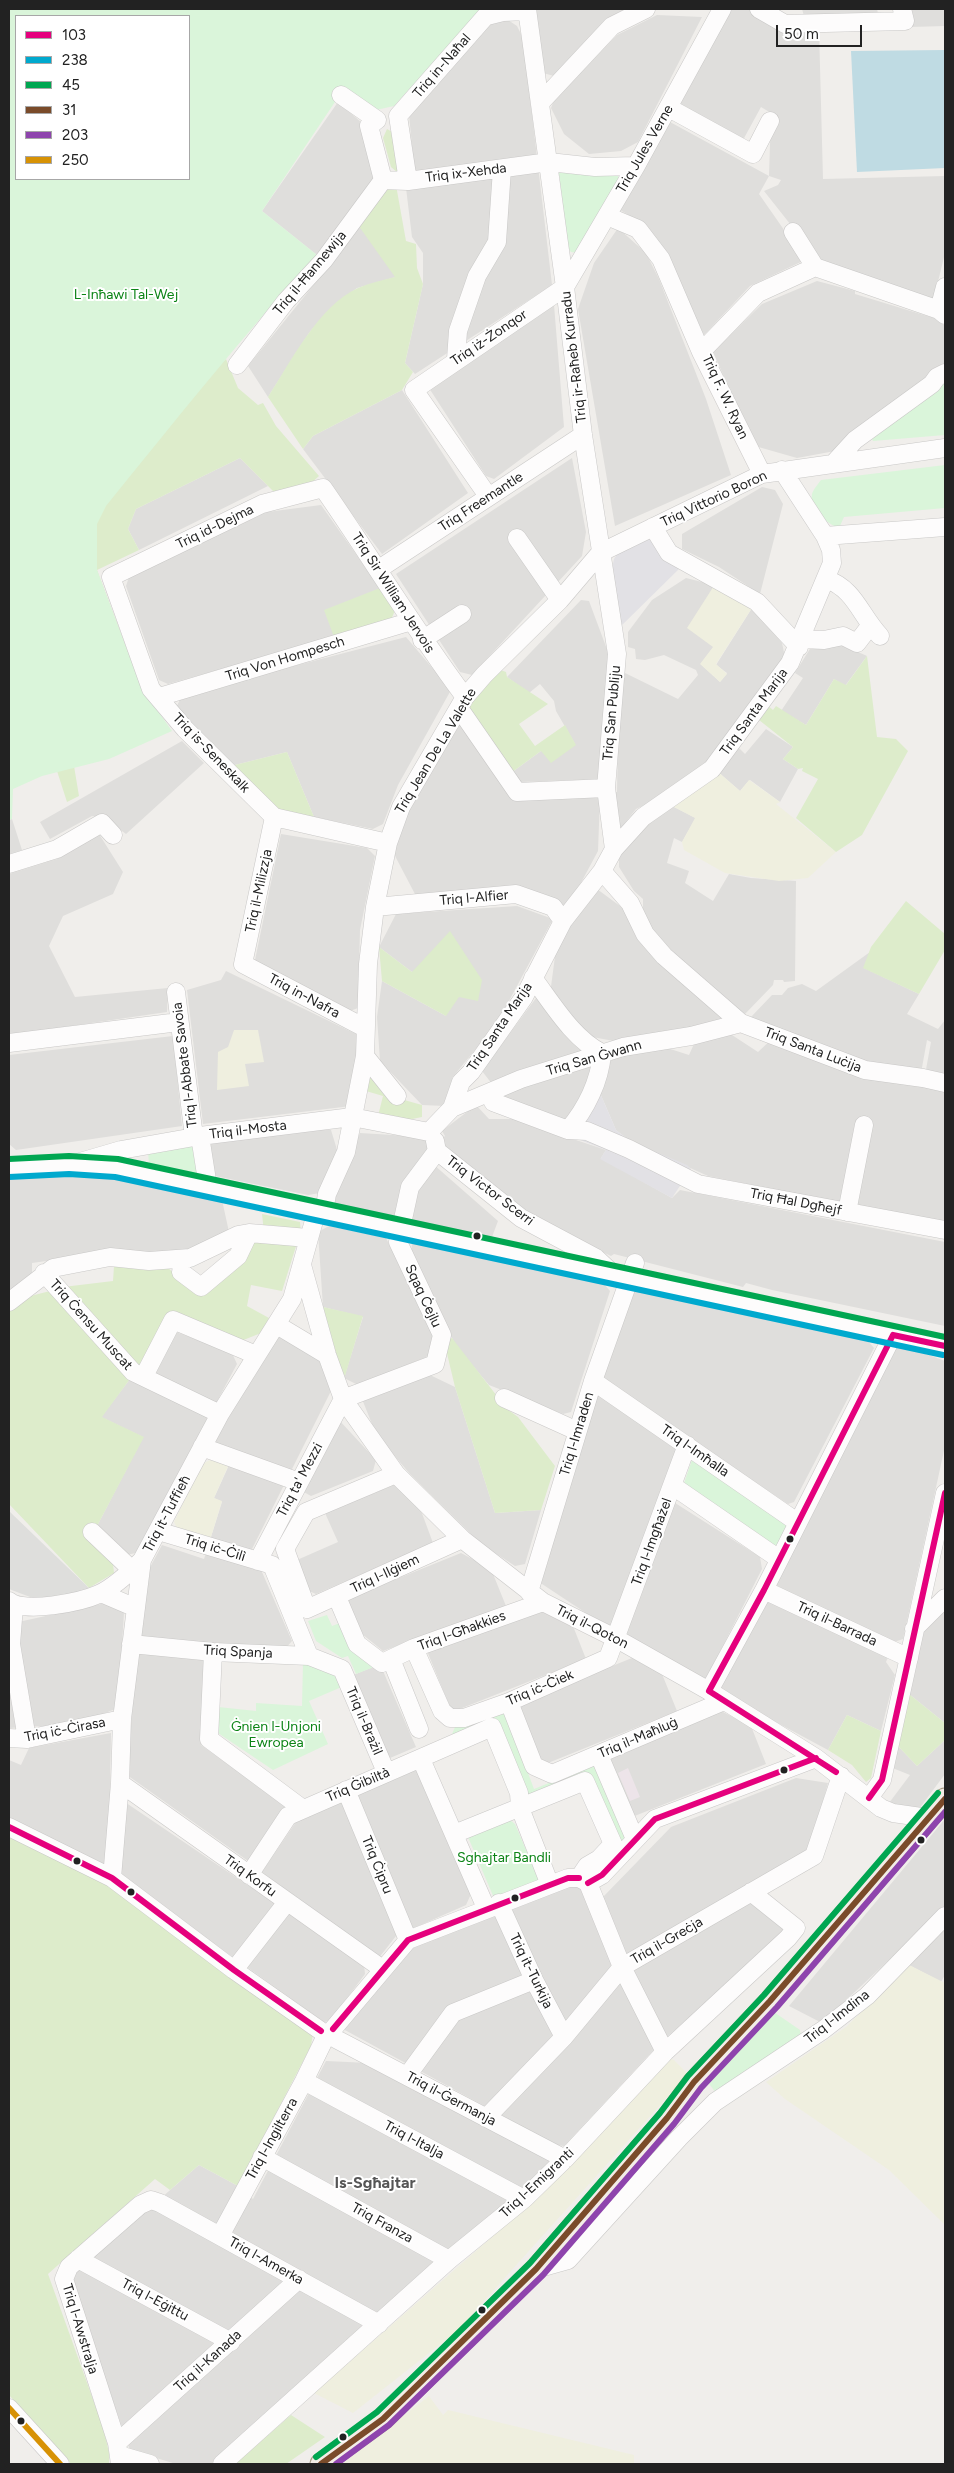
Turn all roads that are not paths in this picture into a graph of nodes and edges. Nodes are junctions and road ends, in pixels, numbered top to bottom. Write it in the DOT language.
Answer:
graph roads {
  1 [pos="646,9"];
  2 [pos="719,9"];
  3 [pos="759,9"];
  4 [pos="527,10"];
  5 [pos="489,12"];
  6 [pos="893,13"];
  7 [pos="341,94"];
  8 [pos="540,103"];
  9 [pos="669,108"];
  10 [pos="398,116"];
  11 [pos="377,120"];
  12 [pos="770,121"];
  13 [pos="548,162"];
  14 [pos="636,166"];
  15 [pos="502,169"];
  16 [pos="383,180"];
  17 [pos="408,181"];
  18 [pos="607,216"];
  19 [pos="793,232"];
  20 [pos="815,267"];
  21 [pos="565,287"];
  22 [pos="945,287"];
  23 [pos="942,313"];
  24 [pos="701,352"];
  25 [pos="456,359"];
  26 [pos="237,365"];
  27 [pos="945,372"];
  28 [pos="583,436"];
  29 [pos="945,448"];
  30 [pos="832,464"];
  31 [pos="782,470"];
  32 [pos="762,474"];
  33 [pos="323,488"];
  34 [pos="488,496"];
  35 [pos="653,527"];
  36 [pos="945,527"];
  37 [pos="825,536"];
  38 [pos="517,538"];
  39 [pos="600,553"];
  40 [pos="379,569"];
  41 [pos="111,577"];
  42 [pos="826,579"];
  43 [pos="560,600"];
  44 [pos="462,614"];
  45 [pos="412,622"];
  46 [pos="422,640"];
  47 [pos="800,643"];
  48 [pos="159,697"];
  49 [pos="462,702"];
  50 [pos="606,788"];
  51 [pos="274,817"];
  52 [pos="113,835"];
  53 [pos="388,843"];
  54 [pos="614,849"];
  55 [pos="9,864"];
  56 [pos="602,870"];
  57 [pos="375,907"];
  58 [pos="562,921"];
  59 [pos="243,964"];
  60 [pos="533,978"];
  61 [pos="176,992"];
  62 [pos="179,1022"];
  63 [pos="741,1023"];
  64 [pos="365,1028"];
  65 [pos="9,1043"];
  66 [pos="602,1053"];
  67 [pos="365,1056"];
  68 [pos="945,1084"];
  69 [pos="490,1093"];
  70 [pos="397,1096"];
  71 [pos="452,1108"];
  72 [pos="352,1117"];
  73 [pos="864,1125"];
  74 [pos="568,1130"];
  75 [pos="429,1132"];
  76 [pos="197,1137"];
  77 [pos="437,1151"];
  78 [pos="69,1165"];
  79 [pos="9,1168"];
  80 [pos="208,1187"];
  81 [pos="320,1211"];
  82 [pos="847,1212"];
  83 [pos="400,1228"];
  84 [pos="945,1230"];
  85 [pos="249,1233"];
  86 [pos="308,1238"];
  87 [pos="302,1265"];
  88 [pos="626,1271"];
  89 [pos="181,1272"];
  90 [pos="44,1273"];
  91 [pos="9,1302"];
  92 [pos="277,1325"];
  93 [pos="893,1335"];
  94 [pos="945,1346"];
  95 [pos="256,1355"];
  96 [pos="327,1355"];
  97 [pos="144,1376"];
  98 [pos="593,1381"];
  99 [pos="504,1398"];
  100 [pos="343,1399"];
  101 [pos="220,1414"];
  102 [pos="577,1431"];
  103 [pos="686,1445"];
  104 [pos="202,1446"];
  105 [pos="396,1474"];
  106 [pos="298,1482"];
  107 [pos="673,1486"];
  108 [pos="945,1493"];
  109 [pos="797,1522"];
  110 [pos="158,1531"];
  111 [pos="92,1532"];
  112 [pos="462,1538"];
  113 [pos="779,1559"];
  114 [pos="265,1563"];
  115 [pos="137,1565"];
  116 [pos="764,1590"];
  117 [pos="101,1593"];
  118 [pos="337,1597"];
  119 [pos="536,1597"];
  120 [pos="945,1598"];
  121 [pos="12,1603"];
  122 [pos="136,1608"];
  123 [pos="914,1630"];
  124 [pos="617,1639"];
  125 [pos="131,1644"];
  126 [pos="414,1648"];
  127 [pos="213,1652"];
  128 [pos="309,1656"];
  129 [pos="909,1658"];
  130 [pos="387,1661"];
  131 [pos="342,1669"];
  132 [pos="709,1690"];
  133 [pos="724,1700"];
  134 [pos="509,1702"];
  135 [pos="122,1719"];
  136 [pos="420,1729"];
  137 [pos="9,1738"];
  138 [pos="27,1739"];
  139 [pos="599,1755"];
  140 [pos="816,1758"];
  141 [pos="421,1759"];
  142 [pos="386,1772"];
  143 [pos="841,1776"];
  144 [pos="120,1783"];
  145 [pos="346,1790"];
  146 [pos="869,1798"];
  147 [pos="945,1799"];
  148 [pos="520,1808"];
  149 [pos="303,1809"];
  150 [pos="928,1818"];
  151 [pos="9,1827"];
  152 [pos="454,1834"];
  153 [pos="635,1839"];
  154 [pos="249,1875"];
  155 [pos="112,1878"];
  156 [pos="584,1880"];
  157 [pos="550,1885"];
  158 [pos="751,1892"];
  159 [pos="287,1902"];
  160 [pos="492,1906"];
  161 [pos="945,1916"];
  162 [pos="408,1940"];
  163 [pos="622,1967"];
  164 [pos="381,1968"];
  165 [pos="234,1970"];
  166 [pos="534,1980"];
  167 [pos="328,2035"];
  168 [pos="564,2037"];
  169 [pos="665,2052"];
  170 [pos="407,2076"];
  171 [pos="304,2081"];
  172 [pos="694,2082"];
  173 [pos="715,2102"];
  174 [pos="486,2118"];
  175 [pos="667,2118"];
  176 [pos="262,2157"];
  177 [pos="565,2159"];
  178 [pos="524,2199"];
  179 [pos="151,2200"];
  180 [pos="220,2236"];
  181 [pos="78,2259"];
  182 [pos="449,2260"];
  183 [pos="536,2269"];
  184 [pos="299,2279"];
  185 [pos="379,2324"];
  186 [pos="231,2342"];
  187 [pos="9,2408"];
  188 [pos="119,2454"];
  189 [pos="60,2464"];
  190 [pos="150,2464"];
  191 [pos="222,2464"];
  192 [pos="321,2464"];
  1 -- 8 [label="street"];
  2 -- 9 [label="street, Triq Jules Verne"];
  3 -- 6 [label="street"];
  4 -- 5 [label="street, Triq in-Naħal"];
  4 -- 8 [label="street, Triq ir-Raħeb Kurradu"];
  5 -- 10 [label="street, Triq in-Naħal"];
  7 -- 11 [label="street"];
  8 -- 13 [label="street, Triq ir-Raħeb Kurradu"];
  9 -- 12 [label="street"];
  9 -- 14 [label="street, Triq Jules Verne"];
  10 -- 11 [label="street"];
  10 -- 17 [label="street"];
  11 -- 16 [label="street"];
  13 -- 14 [label="street"];
  13 -- 15 [label="street, Triq ix-Xehda"];
  13 -- 21 [label="street, Triq ir-Raħeb Kurradu"];
  14 -- 18 [label="street, Triq Jules Verne"];
  15 -- 17 [label="street, Triq ix-Xehda"];
  15 -- 25 [label="street"];
  16 -- 17 [label="street, Triq ix-Xehda"];
  16 -- 26 [label="street, Triq il-Ħannewija"];
  18 -- 21 [label="street, Triq Jules Verne"];
  18 -- 24 [label="street"];
  19 -- 20 [label="street"];
  20 -- 23 [label="street"];
  20 -- 24 [label="street, Triq F. W. Ryan"];
  21 -- 25 [label="street, Triq iż-Żonqor"];
  21 -- 28 [label="street, Triq ir-Raħeb Kurradu"];
  22 -- 23 [label="street"];
  24 -- 32 [label="street, Triq F. W. Ryan"];
  25 -- 34 [label="street, Triq iż-Żonqor"];
  27 -- 30 [label="street"];
  28 -- 34 [label="street, Triq Freemantle"];
  28 -- 39 [label="street, Triq ir-Raħeb Kurradu"];
  29 -- 30 [label="street, Triq Vittorio Boron"];
  30 -- 31 [label="street, Triq Vittorio Boron"];
  31 -- 32 [label="street, Triq Vittorio Boron"];
  31 -- 37 [label="street, Triq Santa Marija"];
  32 -- 35 [label="street, Triq Vittorio Boron"];
  33 -- 40 [label="street, Triq Sir William Jervois"];
  33 -- 41 [label="street, Triq id-Dejma"];
  34 -- 40 [label="street, Triq Freemantle"];
  35 -- 39 [label="street, Triq Vittorio Boron"];
  35 -- 47 [label="street"];
  36 -- 37 [label="street"];
  37 -- 42 [label="street, Triq Santa Marija"];
  38 -- 43 [label="street"];
  39 -- 43 [label="street, Triq Jean De La Valette"];
  39 -- 50 [label="street, Triq San Publiju"];
  40 -- 45 [label="street, Triq Sir William Jervois"];
  41 -- 48 [label="street, Triq is-Seneskalk"];
  42 -- 47 [label="street, Triq Santa Marija"];
  42 -- 47 [label="street"];
  43 -- 49 [label="street, Triq Jean De La Valette"];
  44 -- 46 [label="street"];
  45 -- 46 [label="street, Triq Sir William Jervois"];
  45 -- 48 [label="street, Triq Von Hompesch"];
  46 -- 49 [label="street, Triq Sir William Jervois"];
  47 -- 54 [label="street, Triq Santa Marija"];
  48 -- 51 [label="street, Triq is-Seneskalk"];
  49 -- 50 [label="street, Triq Sir William Jervois"];
  49 -- 53 [label="street, Triq Jean De La Valette"];
  50 -- 54 [label="street, Triq San Publiju"];
  51 -- 53 [label="street"];
  51 -- 59 [label="street, Triq il-Milizzja"];
  52 -- 55 [label="street"];
  53 -- 57 [label="street, Triq Jean De La Valette"];
  54 -- 56 [label="street"];
  56 -- 58 [label="street, Triq Santa Marija"];
  56 -- 63 [label="street"];
  57 -- 58 [label="street, Triq l-Alfier"];
  57 -- 64 [label="street, Triq Jean De La Valette"];
  58 -- 60 [label="street, Triq Santa Marija"];
  59 -- 64 [label="street, Triq in-Nafra"];
  60 -- 66 [label="street"];
  60 -- 71 [label="street, Triq Santa Marija"];
  61 -- 62 [label="street, Triq l-Abbate Savoia"];
  62 -- 65 [label="street"];
  62 -- 76 [label="street, Triq l-Abbate Savoia"];
  63 -- 66 [label="street, Triq San Ġwann"];
  63 -- 68 [label="street, Triq Santa Luċija"];
  64 -- 67 [label="street, Triq Jean De La Valette"];
  66 -- 69 [label="street, Triq San Ġwann"];
  66 -- 74 [label="street"];
  67 -- 70 [label="street"];
  67 -- 72 [label="street, Triq Jean De La Valette"];
  69 -- 71 [label="street, Triq San Ġwann"];
  69 -- 74 [label="street, Triq Ħal Dgħejf"];
  71 -- 75 [label="street, Triq Santa Marija"];
  72 -- 75 [label="street, Triq il-Mosta"];
  72 -- 76 [label="street, Triq il-Mosta"];
  72 -- 81 [label="street, Triq Jean De La Valette"];
  73 -- 82 [label="street"];
  74 -- 82 [label="street, Triq Ħal Dgħejf"];
  75 -- 77 [label="street, Triq Victor Scerri"];
  76 -- 78 [label="street, Triq il-Mosta"];
  76 -- 80 [label="street, Triq l-Abbate Savoia"];
  77 -- 83 [label="street, Sqaq Ċejlu"];
  77 -- 88 [label="street, Triq Victor Scerri"];
  78 -- 79 [label="street"];
  78 -- 80 [label="street"];
  80 -- 81 [label="street"];
  81 -- 83 [label="street"];
  81 -- 86 [label="street, Triq it-Tuffieħ"];
  82 -- 84 [label="street, Triq Ħal Dgħejf"];
  83 -- 88 [label="street"];
  83 -- 100 [label="street, Sqaq Ċejlu"];
  85 -- 86 [label="street"];
  85 -- 89 [label="street"];
  85 -- 90 [label="street"];
  86 -- 87 [label="street, Triq it-Tuffieħ"];
  87 -- 92 [label="street, Triq it-Tuffieħ"];
  87 -- 96 [label="street, Triq il-Qoton"];
  88 -- 93 [label="street"];
  88 -- 98 [label="street, Triq l-Imraden"];
  90 -- 91 [label="street"];
  90 -- 97 [label="street, Triq Ċensu Muscat"];
  92 -- 95 [label="street, Triq it-Tuffieħ"];
  92 -- 96 [label="street"];
  93 -- 94 [label="street"];
  93 -- 109 [label="street"];
  95 -- 97 [label="street"];
  95 -- 101 [label="street, Triq it-Tuffieħ"];
  96 -- 100 [label="street, Triq il-Qoton"];
  97 -- 101 [label="street, Triq Ċensu Muscat"];
  98 -- 102 [label="street, Triq l-Imraden"];
  98 -- 103 [label="street, Triq l-Imħalla"];
  99 -- 102 [label="street"];
  100 -- 105 [label="street, Triq il-Qoton"];
  100 -- 106 [label="street, Triq ta' Mezzi"];
  101 -- 104 [label="street, Triq it-Tuffieħ"];
  102 -- 119 [label="street, Triq l-Imraden"];
  103 -- 107 [label="street, Triq l-Imgħażel"];
  103 -- 109 [label="street, Triq l-Imħalla"];
  104 -- 106 [label="street"];
  104 -- 110 [label="street, Triq it-Tuffieħ"];
  105 -- 112 [label="street, Triq il-Qoton"];
  105 -- 118 [label="street, Triq l-Ilġiem"];
  106 -- 114 [label="street, Triq ta' Mezzi"];
  107 -- 113 [label="street"];
  107 -- 124 [label="street, Triq l-Imgħażel"];
  108 -- 123 [label="street"];
  109 -- 113 [label="street"];
  110 -- 114 [label="street, Triq iċ-Ċilì"];
  110 -- 115 [label="street, Triq it-Tuffieħ"];
  111 -- 115 [label="street"];
  112 -- 118 [label="street, Triq l-Ilġiem"];
  112 -- 119 [label="street, Triq il-Qoton"];
  113 -- 116 [label="street"];
  114 -- 128 [label="street"];
  115 -- 117 [label="street"];
  115 -- 122 [label="street, Triq it-Tuffieħ"];
  116 -- 129 [label="street, Triq il-Barrada"];
  116 -- 132 [label="street"];
  117 -- 121 [label="street"];
  117 -- 122 [label="street"];
  118 -- 130 [label="street"];
  119 -- 124 [label="street, Triq il-Qoton"];
  119 -- 126 [label="street, Triq l-Għakkies"];
  120 -- 123 [label="street"];
  121 -- 138 [label="street"];
  122 -- 125 [label="street, Triq it-Tuffieħ"];
  123 -- 129 [label="street"];
  124 -- 132 [label="street, Triq il-Qoton"];
  124 -- 134 [label="street, Triq iċ-Ċiek"];
  125 -- 127 [label="street, Triq Spanja"];
  125 -- 135 [label="street, Triq it-Tuffieħ"];
  126 -- 130 [label="street, Triq l-Għakkies"];
  126 -- 134 [label="street, Triq iċ-Ċiek"];
  127 -- 128 [label="street, Triq Spanja"];
  127 -- 149 [label="street"];
  128 -- 131 [label="street, Triq Spanja"];
  129 -- 146 [label="street"];
  130 -- 136 [label="street"];
  131 -- 142 [label="street, Triq il-Brażil"];
  132 -- 133 [label="street, Triq il-Qoton"];
  133 -- 139 [label="street, Triq il-Maħluġ"];
  133 -- 140 [label="street, Triq il-Qoton"];
  134 -- 139 [label="street, Triq il-Maħluġ"];
  135 -- 138 [label="street, Triq iċ-Ċirasa"];
  135 -- 144 [label="street, Triq it-Tuffieħ"];
  137 -- 138 [label="street, Triq iċ-Ċirasa"];
  139 -- 153 [label="street"];
  140 -- 143 [label="street, Triq il-Qoton"];
  140 -- 153 [label="street"];
  141 -- 142 [label="street, Triq Ġibiltà"];
  141 -- 148 [label="street, Triq Ġibiltà"];
  141 -- 152 [label="street, Triq it-Turkija"];
  142 -- 145 [label="street, Triq Ġibiltà"];
  143 -- 146 [label="street, Triq il-Qoton"];
  143 -- 158 [label="street, Triq il-Greċja"];
  144 -- 154 [label="street, Triq Korfu"];
  144 -- 155 [label="street, Triq it-Tuffieħ"];
  145 -- 149 [label="street, Triq Ġibiltà"];
  145 -- 162 [label="street, Triq Ċipru"];
  146 -- 150 [label="street, Triq il-Qoton"];
  147 -- 150 [label="main road"];
  148 -- 152 [label="street"];
  148 -- 156 [label="street"];
  148 -- 157 [label="street"];
  149 -- 154 [label="street, Triq Ġibiltà"];
  150 -- 172 [label="main road"];
  151 -- 155 [label="street, Triq il-Ġermanja"];
  152 -- 160 [label="street, Triq it-Turkija"];
  153 -- 156 [label="street"];
  154 -- 159 [label="street, Triq Korfu"];
  155 -- 165 [label="street, Triq il-Ġermanja"];
  156 -- 157 [label="street, Triq l-Ingilterra"];
  156 -- 163 [label="street"];
  157 -- 160 [label="street, Triq l-Ingilterra"];
  158 -- 163 [label="street, Triq il-Greċja"];
  158 -- 169 [label="street, Triq l-Emigranti"];
  159 -- 164 [label="street, Triq Korfu"];
  159 -- 165 [label="street"];
  160 -- 162 [label="street, Triq l-Ingilterra"];
  160 -- 166 [label="street, Triq it-Turkija"];
  161 -- 173 [label="street, Triq l-Imdina"];
  162 -- 164 [label="street, Triq l-Ingilterra"];
  163 -- 168 [label="street, Triq il-Greċja"];
  163 -- 169 [label="street"];
  164 -- 167 [label="street, Triq l-Ingilterra"];
  165 -- 167 [label="street, Triq il-Ġermanja"];
  166 -- 168 [label="street, Triq it-Turkija"];
  166 -- 170 [label="street"];
  167 -- 170 [label="street, Triq il-Ġermanja"];
  167 -- 171 [label="street, Triq l-Ingilterra"];
  168 -- 174 [label="street, Triq il-Greċja"];
  169 -- 177 [label="street, Triq l-Emigranti"];
  170 -- 174 [label="street, Triq il-Ġermanja"];
  171 -- 176 [label="street, Triq l-Ingilterra"];
  171 -- 178 [label="street, Triq l-Italja"];
  172 -- 173 [label="street"];
  172 -- 175 [label="main road"];
  173 -- 175 [label="street, Triq l-Imdina"];
  173 -- 183 [label="street, Triq l-Imdina"];
  174 -- 177 [label="street, Triq il-Ġermanja"];
  175 -- 183 [label="main road"];
  176 -- 180 [label="street, Triq l-Ingilterra"];
  176 -- 182 [label="street, Triq Franza"];
  177 -- 178 [label="street, Triq l-Emigranti"];
  178 -- 182 [label="street, Triq l-Emigranti"];
  179 -- 180 [label="street, Triq l-Amerka"];
  179 -- 181 [label="street, Triq l-Awstralja"];
  180 -- 184 [label="street, Triq l-Amerka"];
  181 -- 186 [label="street, Triq l-Eġittu"];
  181 -- 188 [label="street, Triq l-Awstralja"];
  182 -- 185 [label="street, Triq l-Emigranti"];
  183 -- 192 [label="main road"];
  184 -- 185 [label="street, Triq l-Amerka"];
  184 -- 186 [label="street, Triq il-Kanada"];
  185 -- 191 [label="street, Triq l-Emigranti"];
  186 -- 188 [label="street, Triq il-Kanada"];
  187 -- 189 [label="street"];
  188 -- 190 [label="street"];
}
